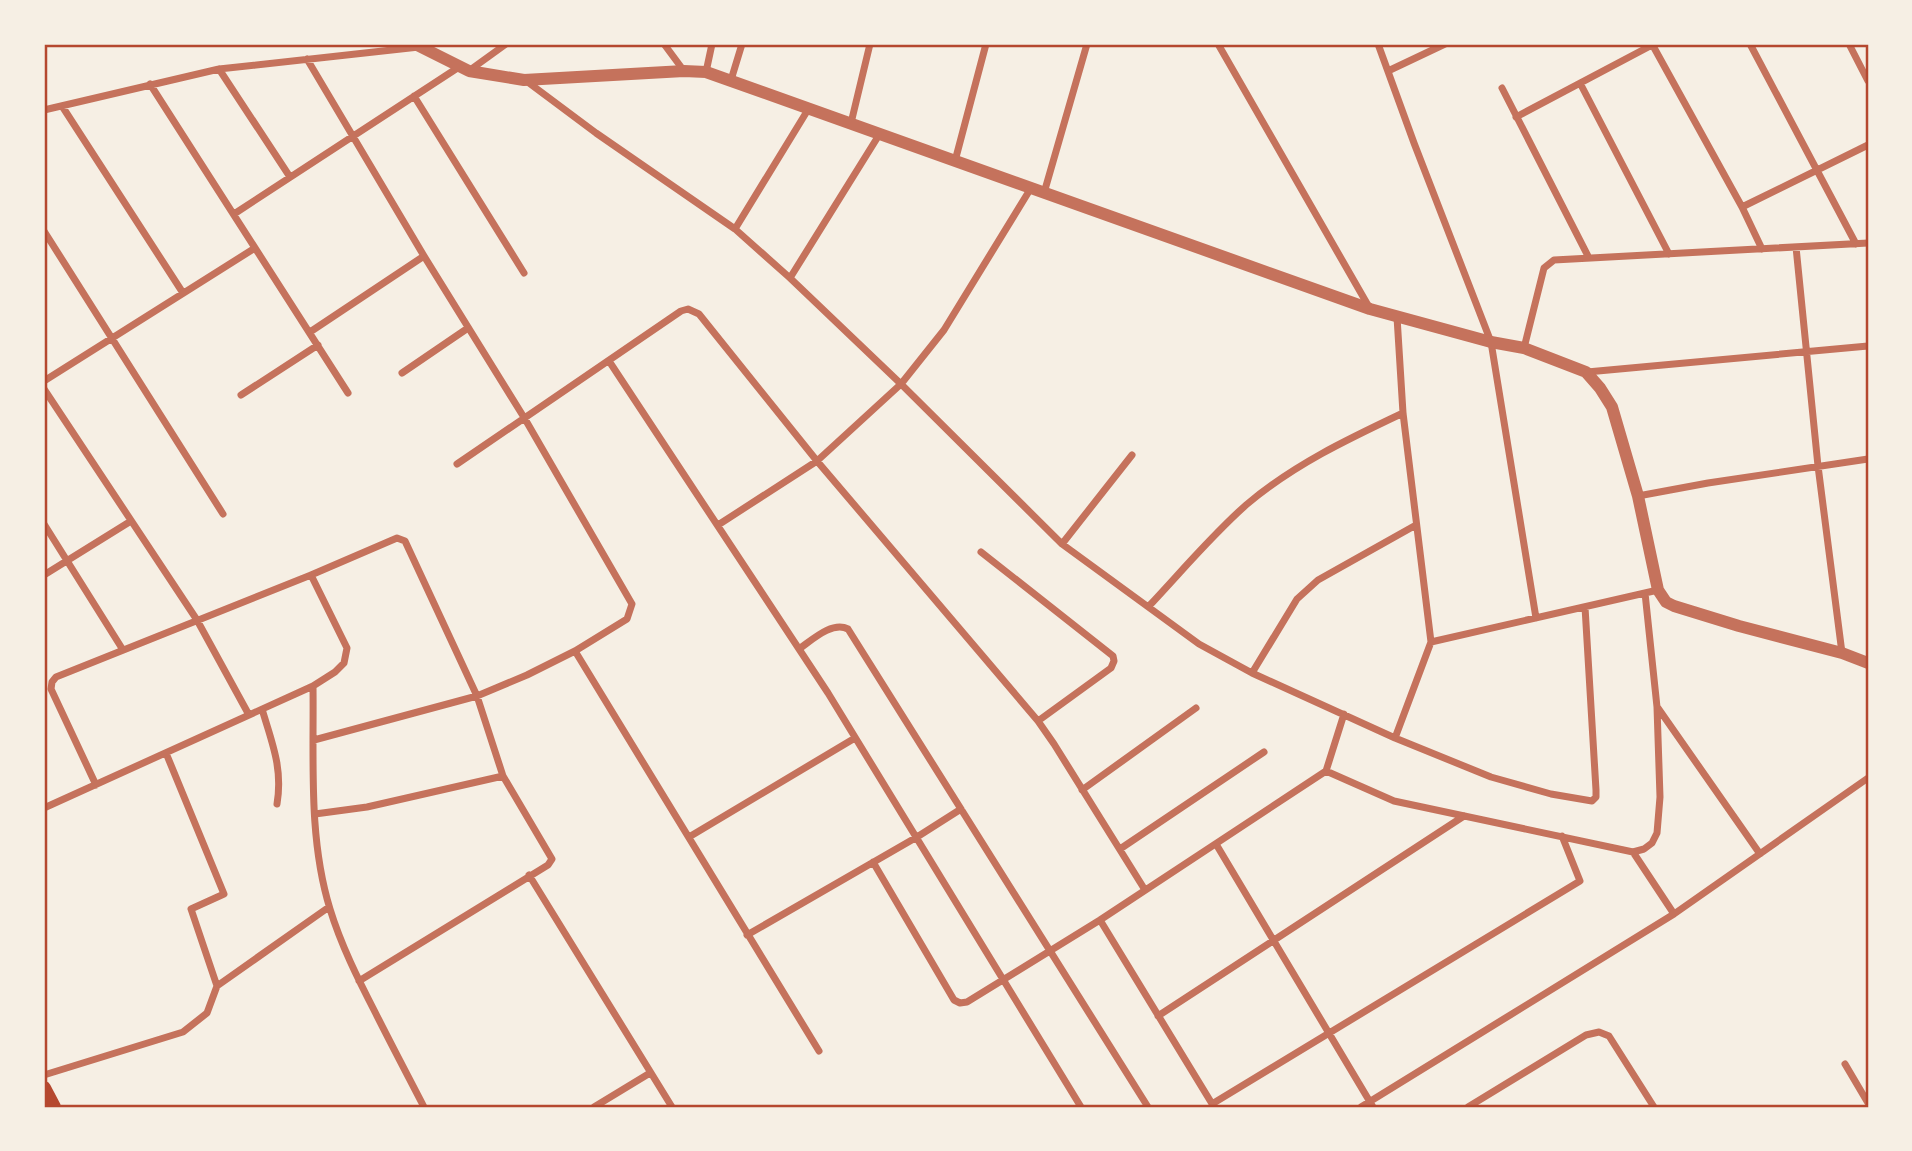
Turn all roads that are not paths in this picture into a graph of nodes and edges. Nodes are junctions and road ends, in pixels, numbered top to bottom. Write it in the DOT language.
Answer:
graph roads {
  1 [pos="506,44"];
  2 [pos="664,44"];
  3 [pos="712,44"];
  4 [pos="742,44"];
  5 [pos="870,44"];
  6 [pos="986,44"];
  7 [pos="1087,44"];
  8 [pos="1218,44"];
  9 [pos="1378,44"];
  10 [pos="1445,44"];
  11 [pos="1653,44"];
  12 [pos="1750,44"];
  13 [pos="1849,44"];
  14 [pos="417,45"];
  15 [pos="307,59"];
  16 [pos="219,69"];
  17 [pos="464,69"];
  18 [pos="684,71"];
  19 [pos="1388,71"];
  20 [pos="706,72"];
  21 [pos="524,80"];
  22 [pos="731,80"];
  23 [pos="1868,81"];
  24 [pos="1580,83"];
  25 [pos="150,84"];
  26 [pos="1502,88"];
  27 [pos="414,96"];
  28 [pos="62,106"];
  29 [pos="809,108"];
  30 [pos="44,110"];
  31 [pos="1516,117"];
  32 [pos="851,123"];
  33 [pos="879,135"];
  34 [pos="353,136"];
  35 [pos="1868,145"];
  36 [pos="956,161"];
  37 [pos="1817,170"];
  38 [pos="290,177"];
  39 [pos="1031,188"];
  40 [pos="1044,193"];
  41 [pos="1742,207"];
  42 [pos="234,214"];
  43 [pos="735,229"];
  44 [pos="44,231"];
  45 [pos="1868,243"];
  46 [pos="1856,244"];
  47 [pos="1796,247"];
  48 [pos="255,248"];
  49 [pos="1762,249"];
  50 [pos="1669,254"];
  51 [pos="424,256"];
  52 [pos="1589,258"];
  53 [pos="524,273"];
  54 [pos="790,278"];
  55 [pos="183,293"];
  56 [pos="1370,309"];
  57 [pos="1397,317"];
  58 [pos="468,328"];
  59 [pos="310,332"];
  60 [pos="111,338"];
  61 [pos="1491,342"];
  62 [pos="318,345"];
  63 [pos="1868,346"];
  64 [pos="1524,348"];
  65 [pos="1805,352"];
  66 [pos="609,361"];
  67 [pos="1586,372"];
  68 [pos="402,373"];
  69 [pos="44,381"];
  70 [pos="901,384"];
  71 [pos="44,389"];
  72 [pos="348,393"];
  73 [pos="241,395"];
  74 [pos="1403,413"];
  75 [pos="525,419"];
  76 [pos="1132,455"];
  77 [pos="1868,459"];
  78 [pos="817,461"];
  79 [pos="457,464"];
  80 [pos="1818,466"];
  81 [pos="1638,496"];
  82 [pos="223,514"];
  83 [pos="131,521"];
  84 [pos="44,524"];
  85 [pos="718,524"];
  86 [pos="1416,525"];
  87 [pos="1062,544"];
  88 [pos="981,552"];
  89 [pos="67,560"];
  90 [pos="44,575"];
  91 [pos="311,575"];
  92 [pos="1651,592"];
  93 [pos="1149,606"];
  94 [pos="1585,607"];
  95 [pos="1536,618"];
  96 [pos="197,620"];
  97 [pos="1431,642"];
  98 [pos="799,649"];
  99 [pos="123,650"];
  100 [pos="575,651"];
  101 [pos="1842,653"];
  102 [pos="1868,663"];
  103 [pos="1252,673"];
  104 [pos="313,686"];
  105 [pos="477,696"];
  106 [pos="1657,707"];
  107 [pos="1196,708"];
  108 [pos="262,709"];
  109 [pos="249,715"];
  110 [pos="1344,715"];
  111 [pos="1038,721"];
  112 [pos="855,738"];
  113 [pos="1395,738"];
  114 [pos="314,740"];
  115 [pos="1264,752"];
  116 [pos="166,753"];
  117 [pos="1326,771"];
  118 [pos="503,776"];
  119 [pos="1868,778"];
  120 [pos="96,785"];
  121 [pos="1082,790"];
  122 [pos="277,804"];
  123 [pos="44,808"];
  124 [pos="961,809"];
  125 [pos="315,814"];
  126 [pos="1464,816"];
  127 [pos="1562,836"];
  128 [pos="917,837"];
  129 [pos="689,838"];
  130 [pos="1216,844"];
  131 [pos="1120,849"];
  132 [pos="1633,852"];
  133 [pos="1760,854"];
  134 [pos="873,862"];
  135 [pos="529,875"];
  136 [pos="1146,890"];
  137 [pos="329,907"];
  138 [pos="1674,914"];
  139 [pos="1100,920"];
  140 [pos="747,935"];
  141 [pos="1274,940"];
  142 [pos="1051,950"];
  143 [pos="1003,979"];
  144 [pos="359,981"];
  145 [pos="217,986"];
  146 [pos="1158,1016"];
  147 [pos="1329,1033"];
  148 [pos="819,1051"];
  149 [pos="1845,1065"];
  150 [pos="650,1073"];
  151 [pos="44,1076"];
  152 [pos="44,1088"];
  153 [pos="1868,1103"];
  154 [pos="1371,1104"];
  155 [pos="1213,1106"];
  156 [pos="54,1107"];
  157 [pos="424,1107"];
  158 [pos="594,1107"];
  159 [pos="672,1107"];
  160 [pos="1081,1107"];
  161 [pos="1148,1107"];
  162 [pos="1361,1107"];
  163 [pos="1468,1107"];
  164 [pos="1654,1107"];
  1 -- 17 [label="street"];
  2 -- 18 [label="street"];
  3 -- 20 [label="street"];
  4 -- 22 [label="street"];
  5 -- 32 [label="street"];
  6 -- 36 [label="street"];
  7 -- 40 [label="street"];
  8 -- 56 [label="street"];
  9 -- 19 [label="street"];
  10 -- 19 [label="street"];
  11 -- 24 [label="street"];
  11 -- 41 [label="street"];
  12 -- 37 [label="street"];
  13 -- 23 [label="street"];
  14 -- 15 [label="street"];
  14 -- 17 [label="street"];
  15 -- 16 [label="street"];
  15 -- 34 [label="street"];
  16 -- 25 [label="street"];
  16 -- 38 [label="street"];
  17 -- 21 [label="street"];
  17 -- 27 [label="street"];
  18 -- 20 [label="street"];
  18 -- 21 [label="street"];
  19 -- 61 [label="street"];
  20 -- 22 [label="street"];
  21 -- 43 [label="street"];
  22 -- 29 [label="street"];
  24 -- 31 [label="street"];
  24 -- 50 [label="street"];
  25 -- 28 [label="street"];
  25 -- 42 [label="street"];
  26 -- 31 [label="street"];
  27 -- 34 [label="street"];
  27 -- 53 [label="street"];
  28 -- 30 [label="street"];
  28 -- 55 [label="street"];
  29 -- 32 [label="street"];
  29 -- 43 [label="street"];
  31 -- 52 [label="street"];
  32 -- 33 [label="street"];
  33 -- 36 [label="street"];
  33 -- 54 [label="street"];
  34 -- 38 [label="street"];
  34 -- 51 [label="street"];
  35 -- 37 [label="street"];
  36 -- 39 [label="street"];
  37 -- 41 [label="street"];
  37 -- 46 [label="street"];
  38 -- 42 [label="street"];
  39 -- 40 [label="street"];
  39 -- 70 [label="street"];
  40 -- 56 [label="street"];
  41 -- 49 [label="street"];
  42 -- 48 [label="street"];
  43 -- 54 [label="street"];
  44 -- 60 [label="street"];
  45 -- 46 [label="street"];
  46 -- 47 [label="street"];
  47 -- 49 [label="street"];
  47 -- 65 [label="street"];
  48 -- 55 [label="street"];
  48 -- 59 [label="street"];
  49 -- 50 [label="street"];
  50 -- 52 [label="street"];
  51 -- 58 [label="street"];
  51 -- 59 [label="street"];
  52 -- 64 [label="street"];
  54 -- 70 [label="street"];
  55 -- 60 [label="street"];
  56 -- 57 [label="street"];
  57 -- 61 [label="street"];
  57 -- 74 [label="street"];
  58 -- 68 [label="street"];
  58 -- 75 [label="street"];
  59 -- 62 [label="street"];
  60 -- 69 [label="street"];
  60 -- 82 [label="street"];
  61 -- 64 [label="street"];
  61 -- 95 [label="street"];
  62 -- 72 [label="street"];
  62 -- 73 [label="street"];
  63 -- 65 [label="street"];
  64 -- 67 [label="street"];
  65 -- 67 [label="street"];
  65 -- 80 [label="street"];
  66 -- 75 [label="street"];
  66 -- 78 [label="street"];
  66 -- 85 [label="street"];
  67 -- 81 [label="street"];
  70 -- 78 [label="street"];
  70 -- 87 [label="street"];
  71 -- 83 [label="street"];
  74 -- 86 [label="street"];
  74 -- 93 [label="street"];
  75 -- 79 [label="street"];
  75 -- 100 [label="street"];
  76 -- 87 [label="street"];
  77 -- 80 [label="street"];
  78 -- 85 [label="street"];
  78 -- 111 [label="street"];
  80 -- 81 [label="street"];
  80 -- 101 [label="street"];
  81 -- 92 [label="street"];
  83 -- 89 [label="street"];
  83 -- 96 [label="street"];
  84 -- 89 [label="street"];
  85 -- 98 [label="street"];
  86 -- 97 [label="street"];
  86 -- 103 [label="street"];
  87 -- 93 [label="street"];
  88 -- 111 [label="street"];
  89 -- 90 [label="street"];
  89 -- 99 [label="street"];
  91 -- 96 [label="street"];
  91 -- 104 [label="street"];
  91 -- 105 [label="street"];
  92 -- 94 [label="street"];
  92 -- 101 [label="street"];
  92 -- 106 [label="street"];
  93 -- 103 [label="street"];
  94 -- 95 [label="street"];
  94 -- 113 [label="street"];
  95 -- 97 [label="street"];
  96 -- 99 [label="street"];
  96 -- 109 [label="street"];
  97 -- 113 [label="street"];
  98 -- 112 [label="street"];
  98 -- 124 [label="street"];
  99 -- 120 [label="street"];
  100 -- 105 [label="street"];
  100 -- 129 [label="street"];
  101 -- 102 [label="street"];
  103 -- 110 [label="street"];
  104 -- 108 [label="street"];
  104 -- 114 [label="street"];
  105 -- 114 [label="street"];
  105 -- 118 [label="street"];
  106 -- 132 [label="street"];
  106 -- 133 [label="street"];
  107 -- 121 [label="street"];
  108 -- 109 [label="street"];
  108 -- 122 [label="street"];
  109 -- 116 [label="street"];
  110 -- 113 [label="street"];
  110 -- 117 [label="street"];
  111 -- 121 [label="street"];
  112 -- 128 [label="street"];
  112 -- 129 [label="street"];
  114 -- 125 [label="street"];
  115 -- 131 [label="street"];
  116 -- 120 [label="street"];
  116 -- 145 [label="street"];
  117 -- 126 [label="street"];
  117 -- 130 [label="street"];
  118 -- 125 [label="street"];
  118 -- 135 [label="street"];
  119 -- 133 [label="street"];
  120 -- 123 [label="street"];
  121 -- 131 [label="street"];
  124 -- 128 [label="street"];
  124 -- 142 [label="street"];
  125 -- 137 [label="street"];
  126 -- 127 [label="street"];
  126 -- 141 [label="street"];
  127 -- 132 [label="street"];
  127 -- 147 [label="street"];
  128 -- 134 [label="street"];
  128 -- 143 [label="street"];
  129 -- 140 [label="street"];
  130 -- 136 [label="street"];
  130 -- 141 [label="street"];
  131 -- 136 [label="street"];
  132 -- 138 [label="street"];
  133 -- 138 [label="street"];
  134 -- 140 [label="street"];
  134 -- 143 [label="street"];
  135 -- 144 [label="street"];
  135 -- 150 [label="street"];
  136 -- 139 [label="street"];
  137 -- 144 [label="street"];
  137 -- 145 [label="street"];
  138 -- 154 [label="street"];
  139 -- 142 [label="street"];
  139 -- 146 [label="street"];
  140 -- 148 [label="street"];
  141 -- 146 [label="street"];
  141 -- 147 [label="street"];
  142 -- 143 [label="street"];
  142 -- 161 [label="street"];
  143 -- 160 [label="street"];
  144 -- 157 [label="street"];
  145 -- 151 [label="street"];
  146 -- 155 [label="street"];
  147 -- 154 [label="street"];
  147 -- 155 [label="street"];
  149 -- 153 [label="street"];
  150 -- 158 [label="street"];
  150 -- 159 [label="street"];
  152 -- 156 [label="main road"];
  154 -- 162 [label="street"];
  163 -- 164 [label="street"];
}
